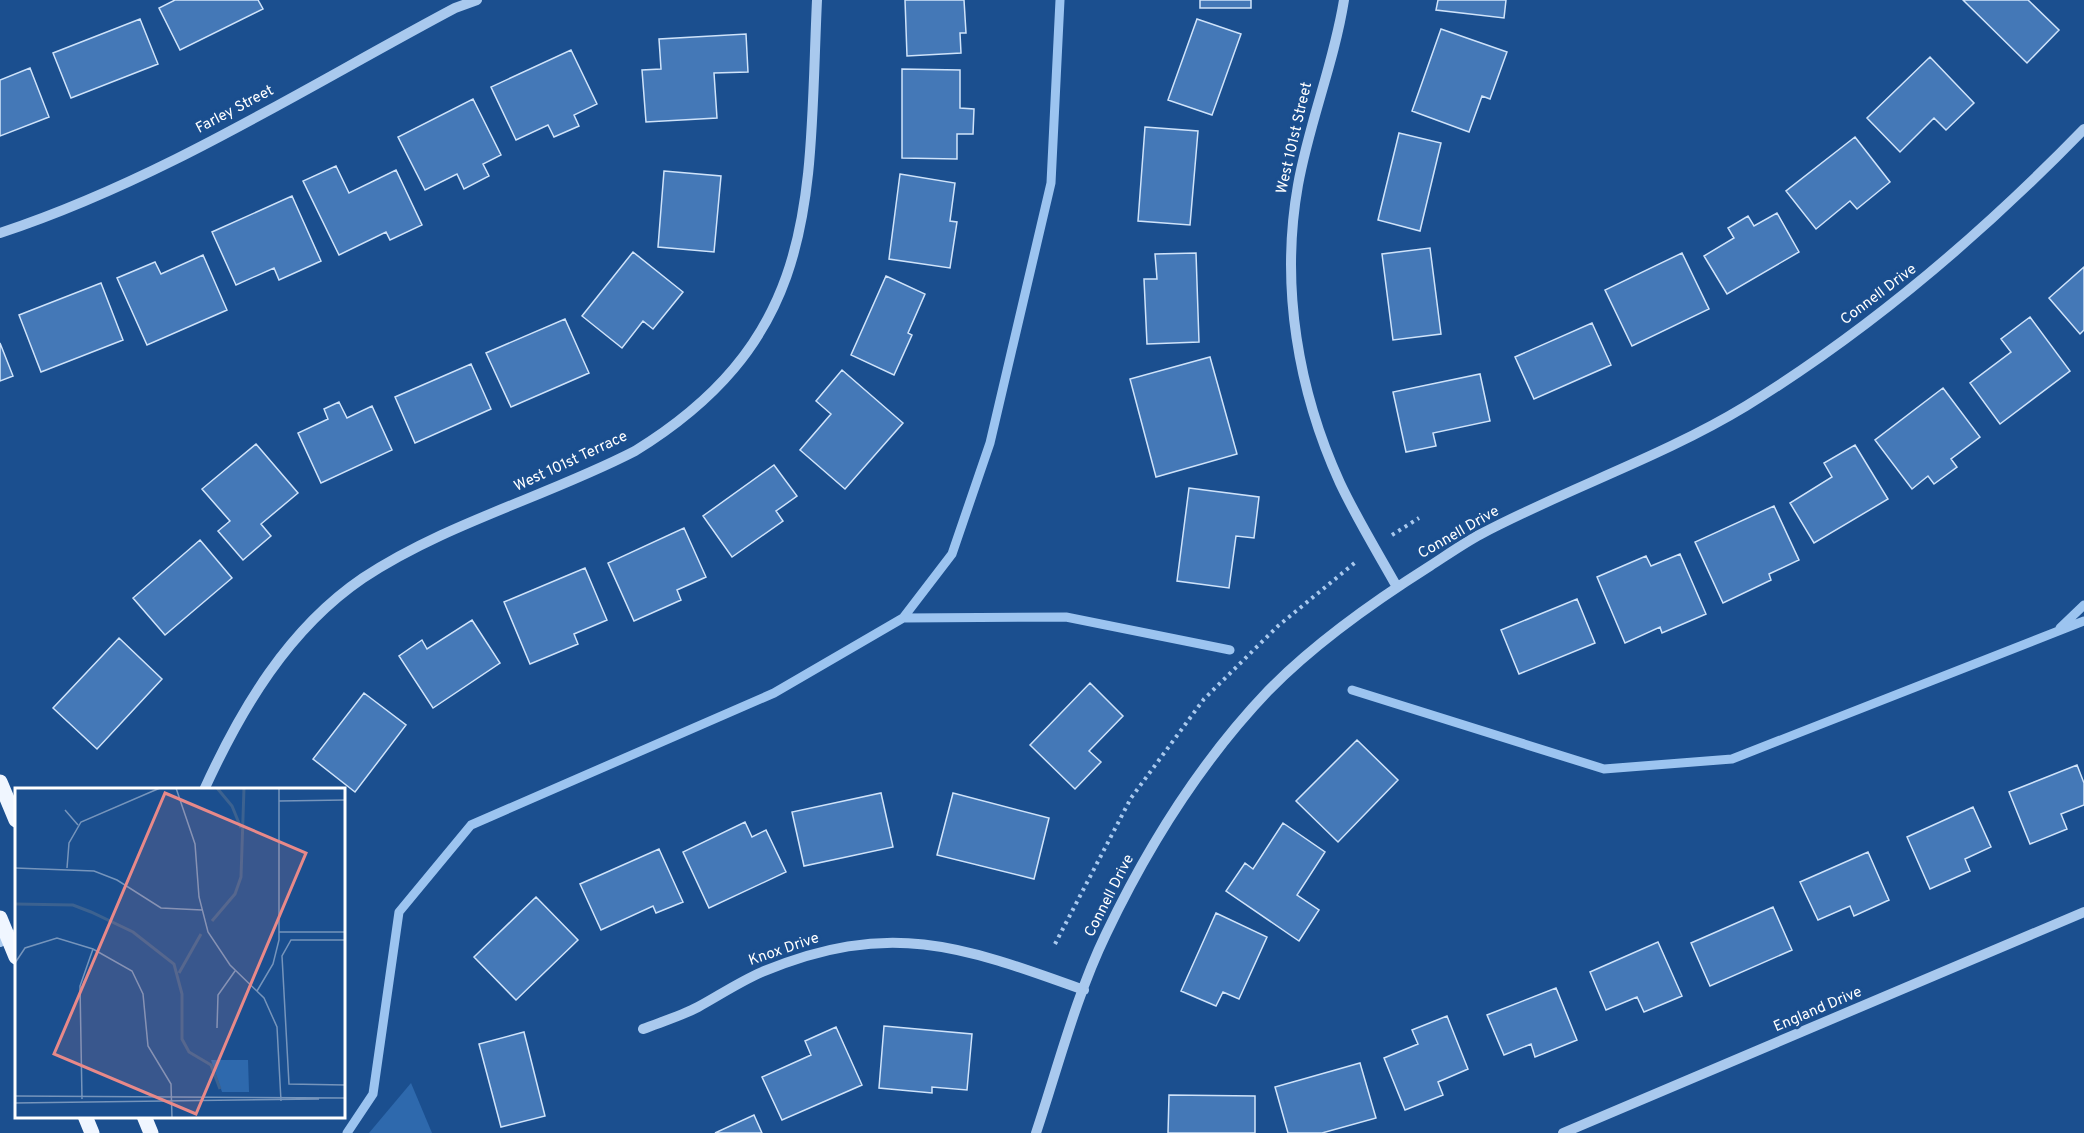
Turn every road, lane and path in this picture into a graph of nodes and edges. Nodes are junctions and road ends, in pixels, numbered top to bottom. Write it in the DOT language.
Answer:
graph roads {
  1 [pos="477,0"];
  2 [pos="816,0"];
  3 [pos="1344,0"];
  4 [pos="2084,129"];
  5 [pos="0,233"];
  6 [pos="1419,518"];
  7 [pos="1375,546"];
  8 [pos="1397,587"];
  9 [pos="0,782"];
  10 [pos="204,788"];
  11 [pos="15,818"];
  12 [pos="2084,912"];
  13 [pos="0,918"];
  14 [pos="8,938"];
  15 [pos="1055,944"];
  16 [pos="15,955"];
  17 [pos="1084,990"];
  18 [pos="643,1029"];
  19 [pos="86,1118"];
  20 [pos="145,1118"];
  21 [pos="92,1133"];
  22 [pos="151,1133"];
  23 [pos="1036,1133"];
  24 [pos="1563,1133"];
  1 -- 5 [label="street, Farley Street"];
  2 -- 10 [label="street, West 101st Terrace"];
  3 -- 7 [label="street, West 101st Street"];
  4 -- 8 [label="street, Connell Drive"];
  6 -- 7 [label="path"];
  7 -- 8 [label="street, West 101st Street"];
  7 -- 15 [label="path"];
  8 -- 17 [label="street, Connell Drive"];
  9 -- 11 [label="main road"];
  12 -- 24 [label="street, England Drive"];
  13 -- 14 [label="main road"];
  14 -- 16 [label="main road"];
  17 -- 18 [label="street, Knox Drive"];
  17 -- 23 [label="street, Connell Drive"];
  19 -- 21 [label="main road"];
  20 -- 22 [label="main road"];
}
